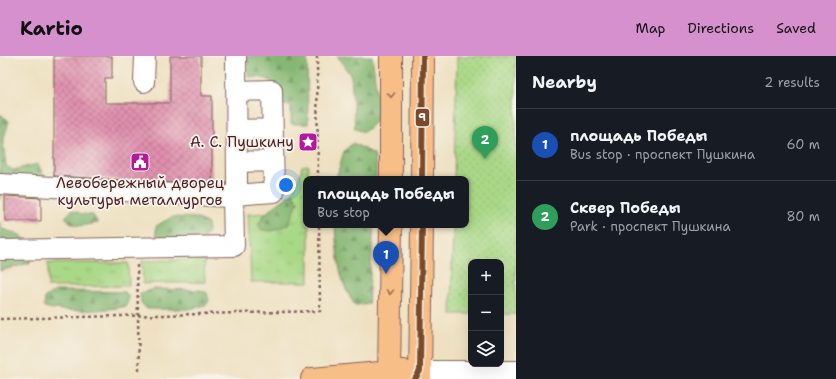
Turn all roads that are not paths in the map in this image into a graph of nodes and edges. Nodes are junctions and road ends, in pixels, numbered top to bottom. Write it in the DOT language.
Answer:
graph roads {
  1 [pos="145,56"];
  2 [pos="236,56"];
  3 [pos="391,56"];
  4 [pos="423,56"];
  5 [pos="144,82"];
  6 [pos="237,91"];
  7 [pos="272,129"];
  8 [pos="237,130"];
  9 [pos="273,161"];
  10 [pos="237,162"];
  11 [pos="392,176"];
  12 [pos="422,176"];
  13 [pos="0,184"];
  14 [pos="233,194"];
  15 [pos="391,228"];
  16 [pos="422,228"];
  17 [pos="0,250"];
  18 [pos="516,371"];
  19 [pos="389,375"];
  20 [pos="419,376"];
  21 [pos="312,379"];
  1 -- 5 [label="street"];
  2 -- 6 [label="street"];
  3 -- 11 [label="main road, one-way"];
  4 -- 12 [label="main road"];
  6 -- 7 [label="street"];
  6 -- 8 [label="street"];
  7 -- 8 [label="street"];
  7 -- 9 [label="street"];
  8 -- 10 [label="street"];
  9 -- 10 [label="street"];
  9 -- 14 [label="street"];
  10 -- 14 [label="street"];
  13 -- 14 [label="street"];
  14 -- 17 [label="street"];
  15 -- 19 [label="main road, one-way"];
  16 -- 20 [label="main road"];
  18 -- 20 [label="street"];
  19 -- 20 [label="main road"];
  19 -- 21 [label="main road"];
}
